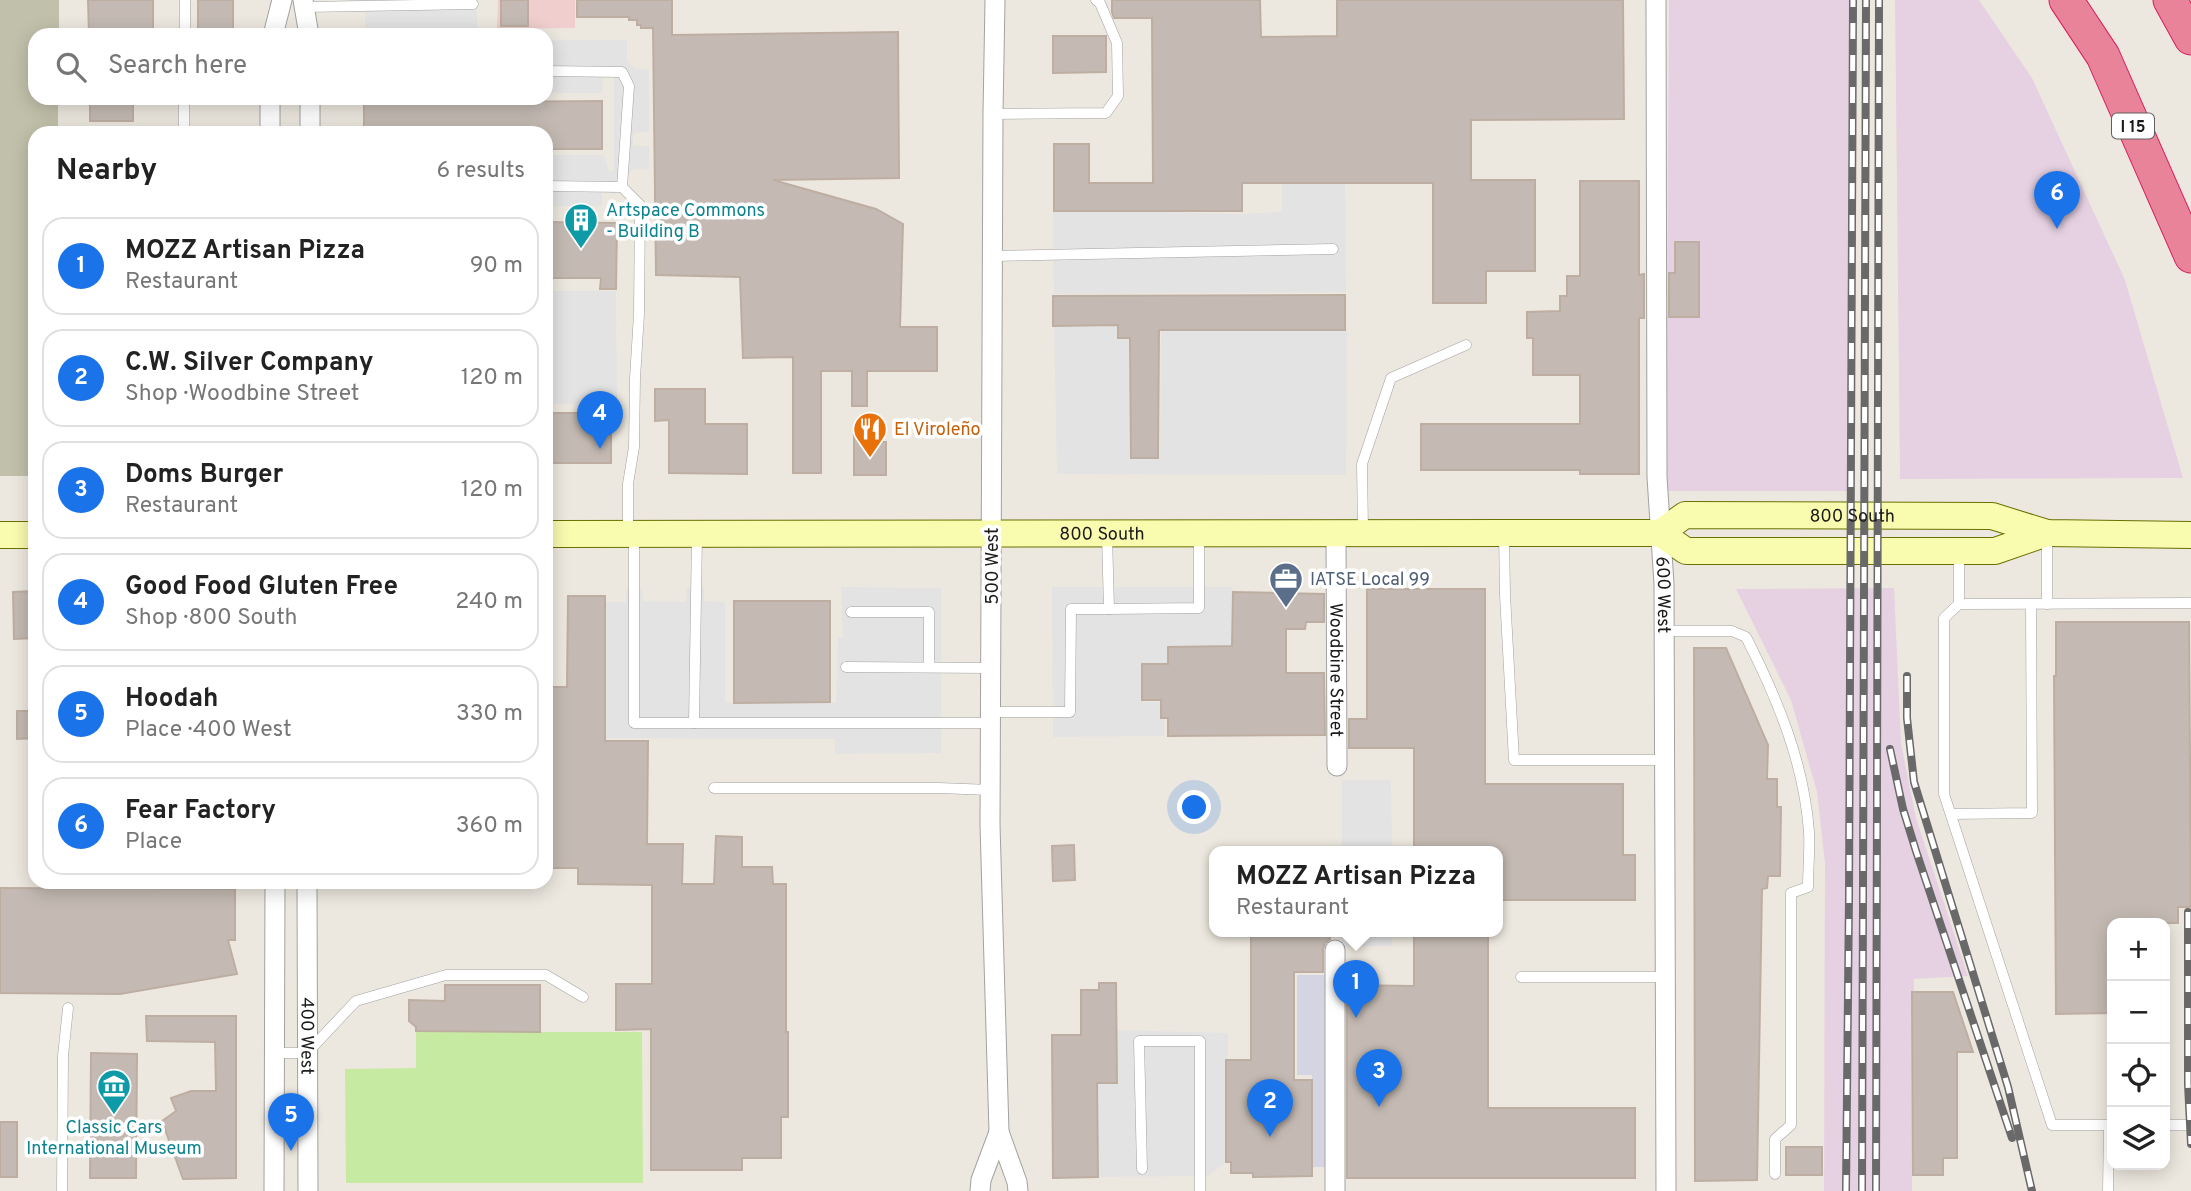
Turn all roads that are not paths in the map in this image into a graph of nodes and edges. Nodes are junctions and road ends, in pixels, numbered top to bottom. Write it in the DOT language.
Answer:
graph roads {
  1 [pos="185,0"];
  2 [pos="282,0"];
  3 [pos="995,0"];
  4 [pos="1096,0"];
  5 [pos="1656,0"];
  6 [pos="2066,0"];
  7 [pos="2171,0"];
  8 [pos="304,4"];
  9 [pos="473,4"];
  10 [pos="185,28"];
  11 [pos="275,28"];
  12 [pos="308,28"];
  13 [pos="2191,38"];
  14 [pos="553,71"];
  15 [pos="184,105"];
  16 [pos="270,105"];
  17 [pos="310,105"];
  18 [pos="993,114"];
  19 [pos="184,126"];
  20 [pos="270,126"];
  21 [pos="310,126"];
  22 [pos="553,186"];
  23 [pos="622,187"];
  24 [pos="1333,249"];
  25 [pos="992,256"];
  26 [pos="2191,256"];
  27 [pos="1465,345"];
  28 [pos="631,533"];
  29 [pos="697,533"];
  30 [pos="992,533"];
  31 [pos="1107,533"];
  32 [pos="1660,533"];
  33 [pos="2047,533"];
  34 [pos="553,534"];
  35 [pos="1199,534"];
  36 [pos="1336,534"];
  37 [pos="1363,534"];
  38 [pos="1504,534"];
  39 [pos="0,535"];
  40 [pos="28,535"];
  41 [pos="2191,535"];
  42 [pos="1959,551"];
  43 [pos="2191,603"];
  44 [pos="1959,604"];
  45 [pos="2031,604"];
  46 [pos="2047,604"];
  47 [pos="1109,609"];
  48 [pos="851,612"];
  49 [pos="1664,631"];
  50 [pos="846,667"];
  51 [pos="929,667"];
  52 [pos="991,668"];
  53 [pos="992,717"];
  54 [pos="694,723"];
  55 [pos="1664,760"];
  56 [pos="1338,766"];
  57 [pos="714,788"];
  58 [pos="991,790"];
  59 [pos="1951,814"];
  60 [pos="275,889"];
  61 [pos="307,889"];
  62 [pos="1335,950"];
  63 [pos="1521,977"];
  64 [pos="1665,977"];
  65 [pos="583,997"];
  66 [pos="68,1008"];
  67 [pos="275,1053"];
  68 [pos="307,1054"];
  69 [pos="2107,1125"];
  70 [pos="2170,1125"];
  71 [pos="2191,1125"];
  72 [pos="999,1132"];
  73 [pos="1142,1169"];
  74 [pos="2109,1170"];
  75 [pos="1775,1174"];
  76 [pos="62,1191"];
  77 [pos="274,1191"];
  78 [pos="308,1191"];
  79 [pos="980,1191"];
  80 [pos="1018,1191"];
  81 [pos="1200,1191"];
  82 [pos="1335,1191"];
  83 [pos="1666,1191"];
  84 [pos="2108,1191"];
  1 -- 10 [label="lane"];
  2 -- 11 [label="street"];
  3 -- 18 [label="street, 500 West"];
  4 -- 18 [label="lane"];
  5 -- 32 [label="street, 600 West"];
  6 -- 26 [label="highway, I 15"];
  7 -- 13 [label="highway"];
  8 -- 9 [label="lane"];
  8 -- 12 [label="street"];
  14 -- 23 [label="lane"];
  15 -- 19 [label="lane"];
  16 -- 20 [label="street"];
  17 -- 21 [label="street"];
  18 -- 25 [label="street, 500 West"];
  22 -- 23 [label="lane"];
  23 -- 28 [label="lane"];
  24 -- 25 [label="lane"];
  25 -- 30 [label="street, 500 West"];
  27 -- 37 [label="lane"];
  28 -- 29 [label="street, 800 South"];
  28 -- 34 [label="street, 800 South"];
  28 -- 54 [label="lane"];
  29 -- 30 [label="street, 800 South"];
  29 -- 54 [label="lane"];
  30 -- 31 [label="street, 800 South"];
  30 -- 52 [label="street, 500 West"];
  31 -- 35 [label="street, 800 South"];
  31 -- 47 [label="lane"];
  32 -- 33 [label="street, 800 South"];
  32 -- 38 [label="street, 800 South"];
  32 -- 42 [label="street, 800 South"];
  32 -- 49 [label="street, 600 West"];
  33 -- 41 [label="street, 800 South"];
  33 -- 42 [label="street, 800 South"];
  33 -- 46 [label="lane"];
  35 -- 36 [label="street, 800 South"];
  35 -- 47 [label="lane"];
  36 -- 37 [label="street, 800 South"];
  36 -- 56 [label="street, Woodbine Street"];
  37 -- 38 [label="street, 800 South"];
  38 -- 55 [label="lane"];
  39 -- 40 [label="street"];
  42 -- 44 [label="lane"];
  43 -- 46 [label="lane"];
  44 -- 45 [label="lane"];
  44 -- 59 [label="lane"];
  45 -- 46 [label="lane"];
  45 -- 59 [label="lane"];
  47 -- 53 [label="lane"];
  48 -- 51 [label="lane"];
  49 -- 55 [label="street, 600 West"];
  49 -- 75 [label="lane"];
  50 -- 51 [label="lane"];
  51 -- 52 [label="lane"];
  52 -- 53 [label="street, 500 West"];
  53 -- 54 [label="lane"];
  53 -- 58 [label="street, 500 West"];
  55 -- 64 [label="street, 600 West"];
  57 -- 58 [label="lane"];
  58 -- 72 [label="street, 500 West"];
  59 -- 69 [label="lane"];
  60 -- 67 [label="street, 400 West"];
  61 -- 68 [label="street, 400 West"];
  62 -- 82 [label="street"];
  63 -- 64 [label="lane"];
  64 -- 83 [label="street, 600 West"];
  65 -- 68 [label="lane"];
  66 -- 76 [label="lane"];
  67 -- 68 [label="lane"];
  67 -- 77 [label="street, 400 West"];
  68 -- 78 [label="street, 400 West"];
  70 -- 71 [label="lane"];
  72 -- 79 [label="street, 500 West"];
  72 -- 80 [label="street, 500 West"];
  73 -- 81 [label="lane"];
  74 -- 84 [label="lane"];
}
